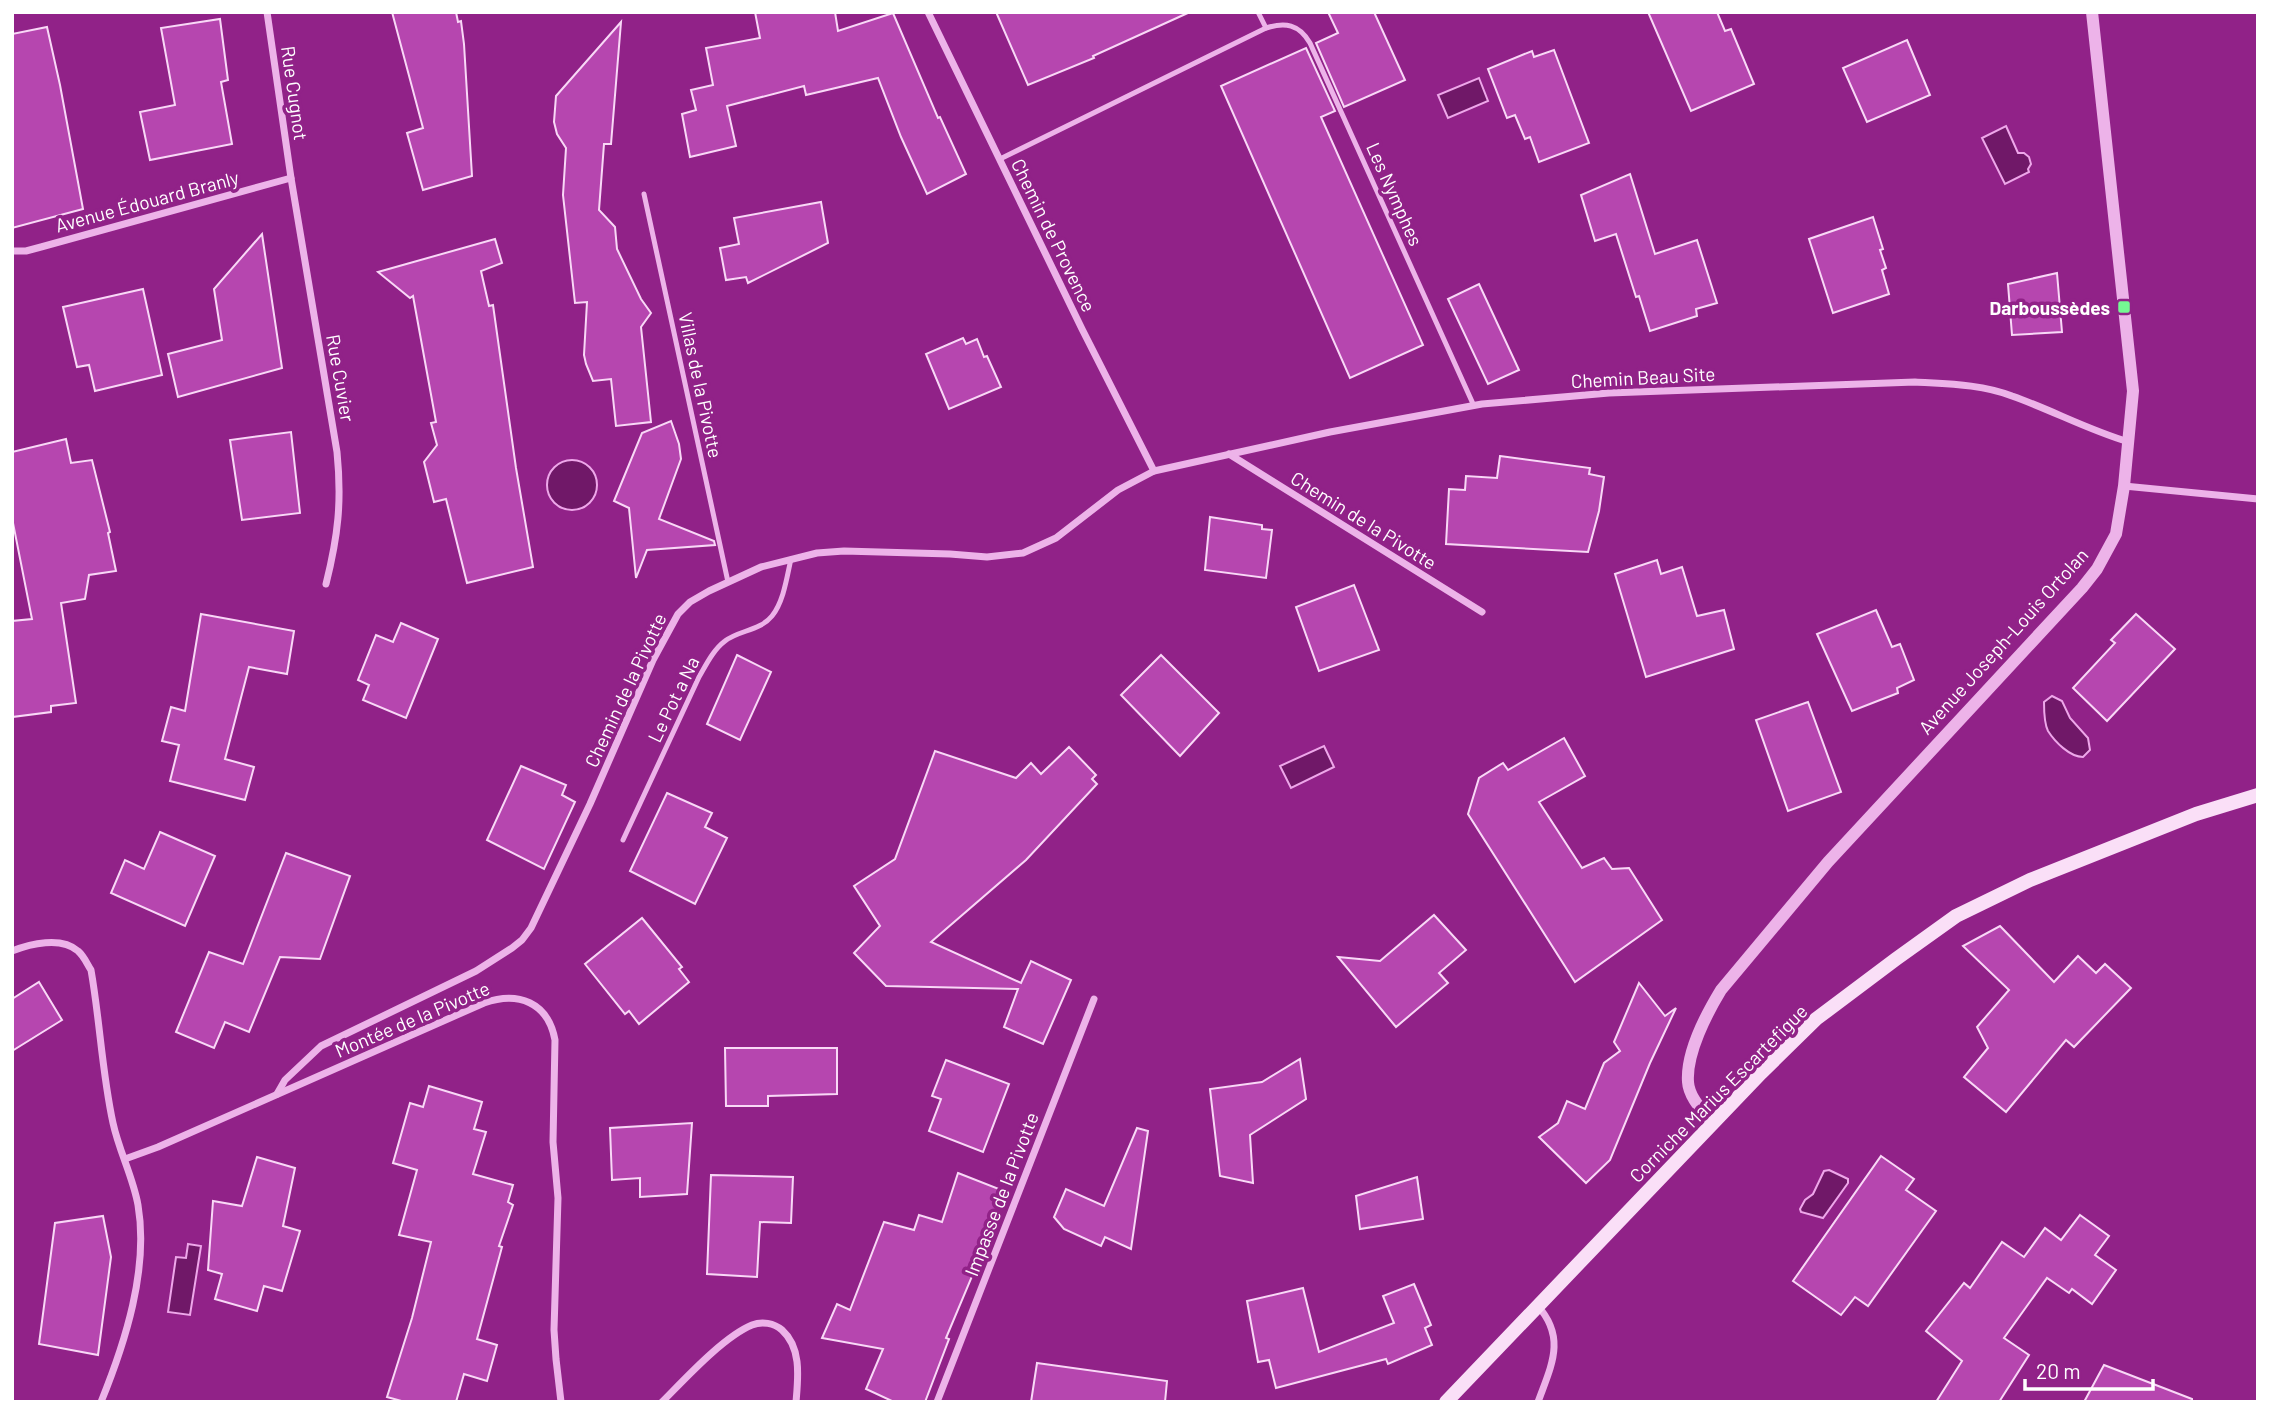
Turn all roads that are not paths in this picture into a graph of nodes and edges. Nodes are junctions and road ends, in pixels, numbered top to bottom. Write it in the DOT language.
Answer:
graph roads {
  1 [pos="267,12"];
  2 [pos="928,12"];
  3 [pos="1258,12"];
  4 [pos="2092,12"];
  5 [pos="1266,28"];
  6 [pos="1000,159"];
  7 [pos="291,178"];
  8 [pos="643,194"];
  9 [pos="12,251"];
  10 [pos="1474,406"];
  11 [pos="2130,442"];
  12 [pos="1229,454"];
  13 [pos="1154,471"];
  14 [pos="2124,486"];
  15 [pos="2258,499"];
  16 [pos="791,559"];
  17 [pos="728,582"];
  18 [pos="326,584"];
  19 [pos="1482,612"];
  20 [pos="2258,794"];
  21 [pos="622,840"];
  22 [pos="12,951"];
  23 [pos="1094,999"];
  24 [pos="277,1094"];
  25 [pos="1713,1124"];
  26 [pos="125,1159"];
  27 [pos="1537,1305"];
  28 [pos="101,1402"];
  29 [pos="562,1402"];
  30 [pos="662,1402"];
  31 [pos="796,1402"];
  32 [pos="937,1402"];
  33 [pos="1446,1402"];
  34 [pos="1538,1402"];
  1 -- 7 [label="street, Rue Cugnot"];
  2 -- 6 [label="street, Chemin de Provence"];
  3 -- 5 [label="lane"];
  4 -- 11 [label="street, Avenue Joseph-Louis Ortolan"];
  5 -- 6 [label="lane, Les Nymphes"];
  5 -- 10 [label="lane, Les Nymphes"];
  6 -- 13 [label="street, Chemin de Provence"];
  7 -- 9 [label="street, Avenue Édouard Branly"];
  7 -- 18 [label="street, Rue Cuvier"];
  8 -- 17 [label="lane, Villas de la Pivotte"];
  10 -- 11 [label="street, Chemin Beau Site"];
  10 -- 12 [label="street, Chemin Beau Site"];
  11 -- 14 [label="street, Avenue Joseph-Louis Ortolan"];
  12 -- 13 [label="street, Chemin Beau Site"];
  12 -- 19 [label="street, Chemin de la Pivotte"];
  13 -- 16 [label="street, Chemin de la Pivotte"];
  14 -- 15 [label="street"];
  14 -- 25 [label="street, Avenue Joseph-Louis Ortolan"];
  16 -- 17 [label="street, Chemin de la Pivotte"];
  16 -- 21 [label="lane, Le Pot a Na"];
  17 -- 24 [label="street, Chemin de la Pivotte"];
  20 -- 25 [label="main road, Corniche Marius Escartefigue"];
  22 -- 26 [label="street"];
  23 -- 32 [label="street, Impasse de la Pivotte"];
  24 -- 26 [label="street, Montée de la Pivotte"];
  24 -- 29 [label="street, Montée de la Pivotte"];
  25 -- 27 [label="main road, Corniche Marius Escartefigue"];
  26 -- 28 [label="street"];
  27 -- 33 [label="main road, Corniche Marius Escartefigue"];
  27 -- 34 [label="street"];
  30 -- 31 [label="street"];
}
